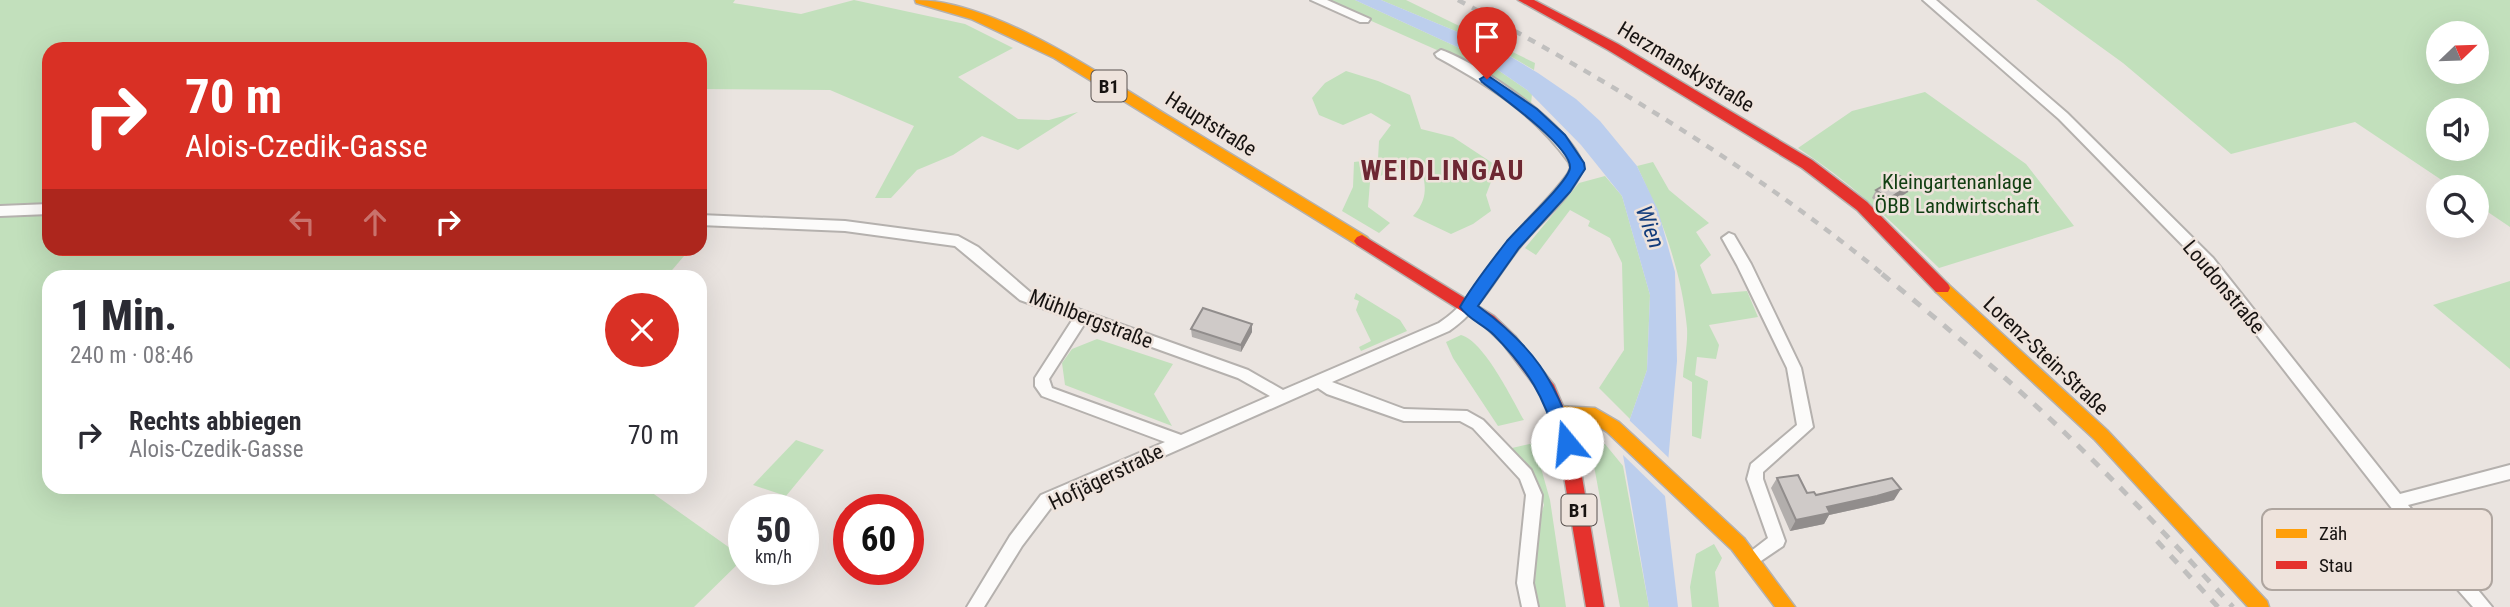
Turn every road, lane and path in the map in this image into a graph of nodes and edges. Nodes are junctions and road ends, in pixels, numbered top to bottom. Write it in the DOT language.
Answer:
graph roads {
  1 [pos="921,0"];
  2 [pos="1317,0"];
  3 [pos="1524,0"];
  4 [pos="1929,0"];
  5 [pos="1364,19"];
  6 [pos="1441,54"];
  7 [pos="1789,153"];
  8 [pos="42,209"];
  9 [pos="0,211"];
  10 [pos="707,220"];
  11 [pos="1729,238"];
  12 [pos="1468,307"];
  13 [pos="1082,317"];
  14 [pos="1319,381"];
  15 [pos="1280,397"];
  16 [pos="1558,413"];
  17 [pos="1181,441"];
  18 [pos="2510,472"];
  19 [pos="2395,502"];
  20 [pos="2401,509"];
  21 [pos="1752,560"];
  22 [pos="2468,590"];
  23 [pos="975,607"];
  24 [pos="1530,607"];
  25 [pos="1595,607"];
  26 [pos="1786,607"];
  27 [pos="2260,607"];
  28 [pos="2484,607"];
  1 -- 12 [label="main road, Hauptstraße / B1"];
  2 -- 5 [label="street"];
  3 -- 7 [label="main road, Herzmanskystraße"];
  4 -- 19 [label="street, Loudonstraße"];
  6 -- 12 [label="street"];
  7 -- 27 [label="main road, Lorenz-Stein-Straße"];
  8 -- 9 [label="street"];
  10 -- 13 [label="street, Mühlbergstraße"];
  11 -- 21 [label="street"];
  12 -- 14 [label="street"];
  12 -- 16 [label="main road, B1"];
  13 -- 15 [label="street, Mühlbergstraße"];
  13 -- 17 [label="street"];
  14 -- 15 [label="street"];
  14 -- 24 [label="street"];
  15 -- 17 [label="street, Hofjägerstraße"];
  16 -- 21 [label="main road"];
  16 -- 25 [label="main road, B1"];
  17 -- 23 [label="street, Hofjägerstraße"];
  18 -- 19 [label="street"];
  19 -- 20 [label="street, Loudonstraße"];
  21 -- 26 [label="main road"];
  22 -- 28 [label="street, Loudonstraße"];
}
